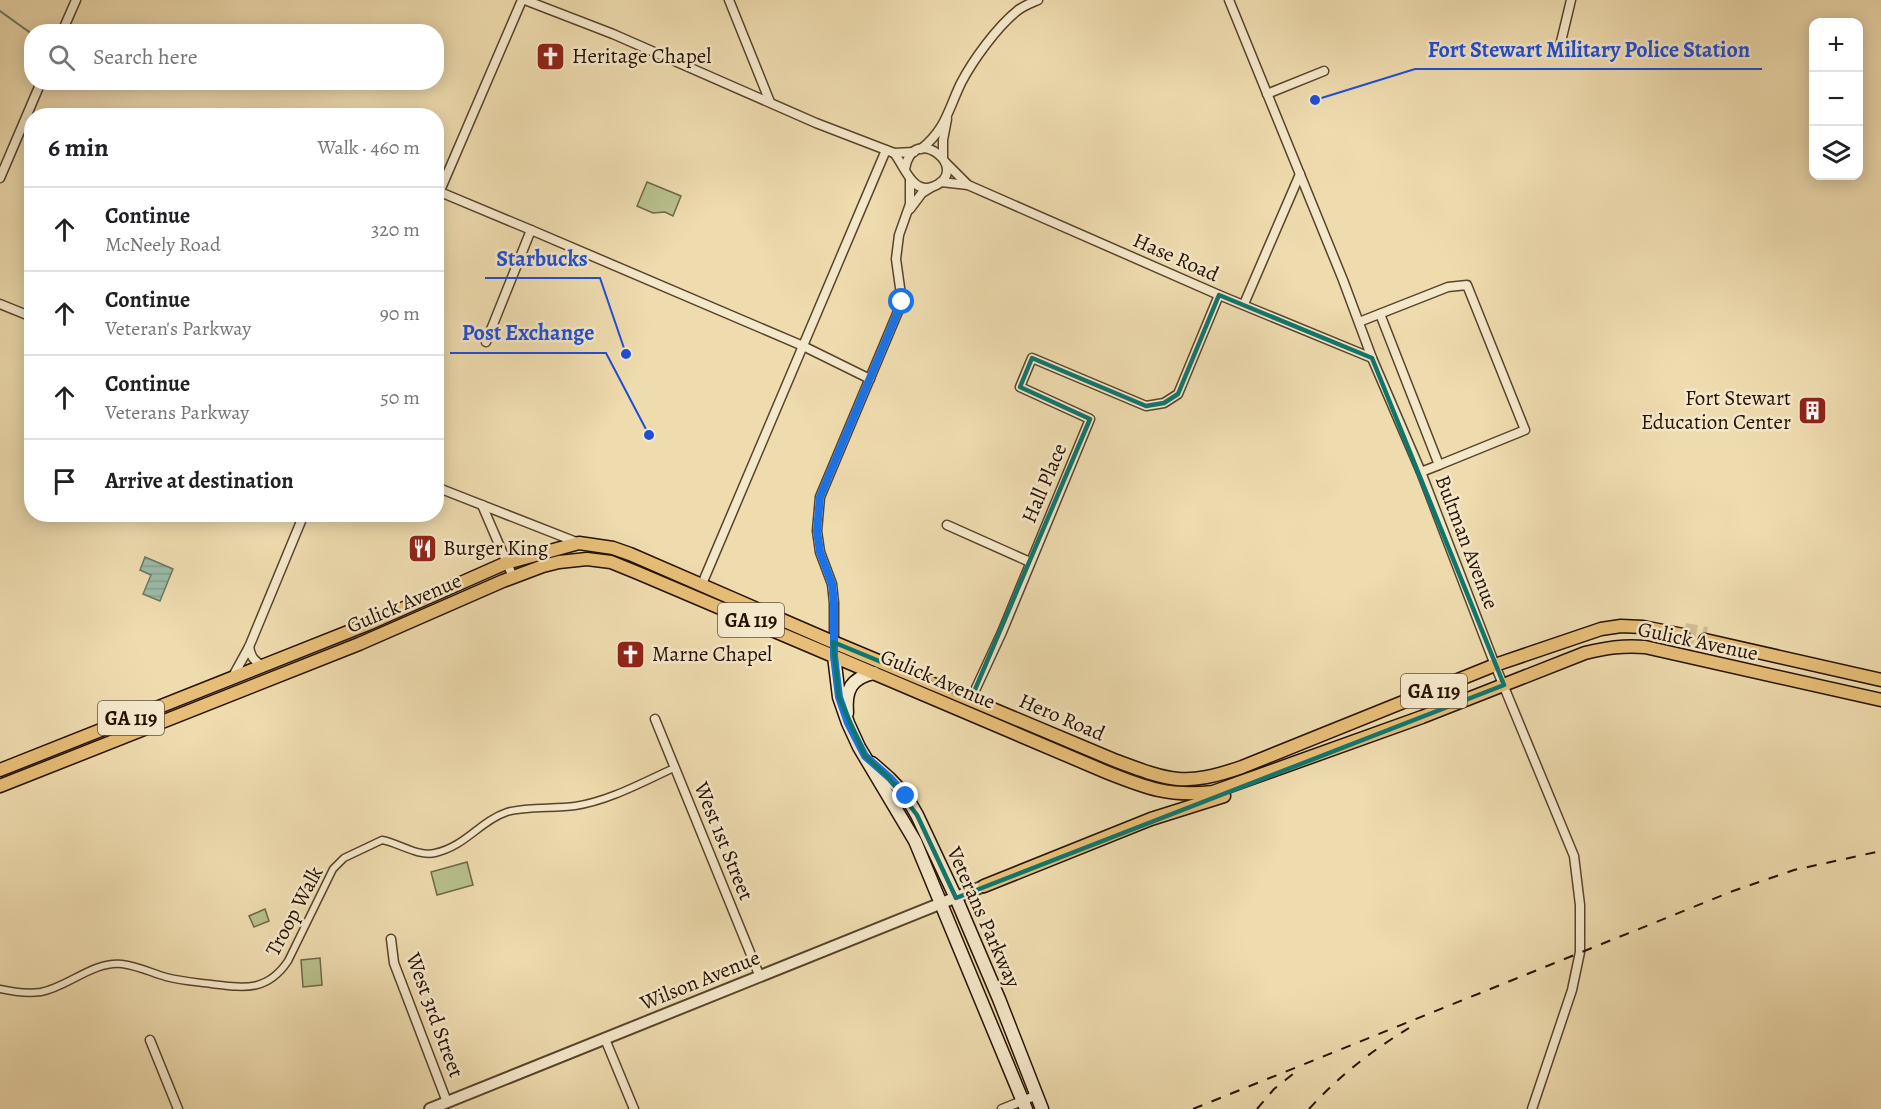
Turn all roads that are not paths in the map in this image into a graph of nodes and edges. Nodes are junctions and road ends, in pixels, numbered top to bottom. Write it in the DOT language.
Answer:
graph roads {
  1 [pos="75,0"];
  2 [pos="523,0"];
  3 [pos="729,0"];
  4 [pos="1038,0"];
  5 [pos="1229,0"];
  6 [pos="1571,0"];
  7 [pos="65,24"];
  8 [pos="1559,50"];
  9 [pos="1324,71"];
  10 [pos="37,90"];
  11 [pos="1267,94"];
  12 [pos="770,102"];
  13 [pos="29,108"];
  14 [pos="947,118"];
  15 [pos="24,120"];
  16 [pos="917,150"];
  17 [pos="890,152"];
  18 [pos="944,160"];
  19 [pos="905,169"];
  20 [pos="1300,174"];
  21 [pos="0,178"];
  22 [pos="910,179"];
  23 [pos="444,182"];
  24 [pos="941,182"];
  25 [pos="968,185"];
  26 [pos="931,188"];
  27 [pos="444,198"];
  28 [pos="908,212"];
  29 [pos="531,230"];
  30 [pos="1219,295"];
  31 [pos="0,304"];
  32 [pos="1244,304"];
  33 [pos="24,314"];
  34 [pos="1380,314"];
  35 [pos="1359,322"];
  36 [pos="486,342"];
  37 [pos="802,346"];
  38 [pos="1371,358"];
  39 [pos="870,379"];
  40 [pos="1439,465"];
  41 [pos="1421,472"];
  42 [pos="444,491"];
  43 [pos="482,505"];
  44 [pos="301,522"];
  45 [pos="947,525"];
  46 [pos="579,543"];
  47 [pos="1030,562"];
  48 [pos="506,563"];
  49 [pos="513,577"];
  50 [pos="702,584"];
  51 [pos="1681,634"];
  52 [pos="1705,640"];
  53 [pos="833,642"];
  54 [pos="249,646"];
  55 [pos="834,656"];
  56 [pos="1495,665"];
  57 [pos="263,666"];
  58 [pos="874,673"];
  59 [pos="232,678"];
  60 [pos="1881,680"];
  61 [pos="1504,685"];
  62 [pos="971,699"];
  63 [pos="1881,700"];
  64 [pos="655,719"];
  65 [pos="848,723"];
  66 [pos="865,756"];
  67 [pos="1298,762"];
  68 [pos="674,768"];
  69 [pos="0,770"];
  70 [pos="0,786"];
  71 [pos="984,886"];
  72 [pos="956,898"];
  73 [pos="942,904"];
  74 [pos="391,939"];
  75 [pos="760,977"];
  76 [pos="0,989"];
  77 [pos="605,1039"];
  78 [pos="150,1040"];
  79 [pos="1037,1095"];
  80 [pos="447,1102"];
  81 [pos="1025,1105"];
  82 [pos="178,1109"];
  83 [pos="430,1109"];
  84 [pos="634,1109"];
  85 [pos="1002,1109"];
  86 [pos="1042,1109"];
  87 [pos="1532,1109"];
  1 -- 7 [label="street"];
  2 -- 12 [label="street"];
  2 -- 23 [label="street"];
  3 -- 12 [label="street"];
  4 -- 14 [label="street"];
  5 -- 11 [label="street, Bultman Avenue"];
  6 -- 8 [label="street"];
  9 -- 11 [label="street"];
  10 -- 13 [label="street"];
  11 -- 20 [label="street, Bultman Avenue"];
  12 -- 17 [label="street"];
  14 -- 16 [label="street"];
  14 -- 18 [label="street"];
  15 -- 21 [label="street"];
  16 -- 17 [label="street"];
  16 -- 18 [label="street"];
  16 -- 19 [label="street"];
  17 -- 19 [label="street"];
  17 -- 37 [label="street"];
  18 -- 24 [label="street"];
  18 -- 25 [label="street"];
  19 -- 22 [label="street"];
  20 -- 32 [label="street"];
  20 -- 35 [label="street, Bultman Avenue"];
  22 -- 26 [label="street"];
  22 -- 28 [label="street"];
  24 -- 25 [label="street"];
  24 -- 26 [label="street"];
  25 -- 30 [label="street, Hase Road"];
  26 -- 28 [label="street"];
  27 -- 29 [label="street"];
  28 -- 39 [label="street"];
  29 -- 36 [label="street"];
  29 -- 37 [label="street"];
  30 -- 32 [label="street, Hase Road"];
  30 -- 47 [label="street, Hall Place"];
  31 -- 33 [label="street"];
  32 -- 38 [label="street, Hase Road"];
  34 -- 35 [label="street"];
  34 -- 40 [label="street"];
  34 -- 40 [label="street"];
  35 -- 38 [label="street, Bultman Avenue"];
  37 -- 39 [label="street"];
  37 -- 50 [label="street"];
  38 -- 41 [label="street, Bultman Avenue"];
  39 -- 53 [label="street"];
  40 -- 41 [label="street"];
  41 -- 56 [label="street, Bultman Avenue"];
  42 -- 43 [label="street"];
  43 -- 46 [label="street"];
  43 -- 48 [label="street"];
  44 -- 54 [label="street"];
  45 -- 47 [label="street"];
  46 -- 48 [label="main road, Gulick Avenue / GA 119"];
  46 -- 50 [label="main road, Hero Road / GA 119"];
  47 -- 62 [label="street, Hall Place"];
  48 -- 49 [label="street"];
  48 -- 57 [label="main road, Gulick Avenue / GA 119"];
  49 -- 55 [label="main road, Gulick Avenue / GA 119"];
  49 -- 70 [label="main road, Gulick Avenue / GA 119"];
  50 -- 53 [label="main road, Hero Road / GA 119"];
  51 -- 56 [label="main road, GA 119"];
  52 -- 60 [label="main road"];
  53 -- 55 [label="street"];
  53 -- 62 [label="main road, Hero Road / GA 119"];
  54 -- 57 [label="street"];
  54 -- 59 [label="street"];
  55 -- 58 [label="main road, Gulick Avenue / GA 119"];
  55 -- 65 [label="main road, Veterans Parkway"];
  56 -- 61 [label="street, Bultman Avenue"];
  56 -- 62 [label="main road, Hero Road / GA 119"];
  57 -- 59 [label="main road, Gulick Avenue / GA 119"];
  58 -- 65 [label="main road"];
  58 -- 67 [label="main road, Gulick Avenue / GA 119"];
  59 -- 69 [label="main road, Gulick Avenue / GA 119"];
  61 -- 63 [label="main road, Gulick Avenue / GA 119"];
  61 -- 67 [label="main road, Gulick Avenue / GA 119"];
  61 -- 87 [label="street, Bultman Avenue"];
  64 -- 68 [label="street, West 1st Street"];
  65 -- 66 [label="main road, Veterans Parkway"];
  66 -- 72 [label="main road, Veterans Parkway"];
  66 -- 73 [label="main road, Veterans Parkway"];
  67 -- 71 [label="main road"];
  68 -- 75 [label="street, West 1st Street"];
  68 -- 76 [label="street, Troop Walk"];
  71 -- 72 [label="street, Wilson Avenue"];
  72 -- 73 [label="street, Wilson Avenue"];
  72 -- 79 [label="main road, Veterans Parkway"];
  73 -- 75 [label="street, Wilson Avenue"];
  73 -- 81 [label="main road, Veterans Parkway"];
  74 -- 80 [label="street, West 3rd Street"];
  75 -- 77 [label="street, Wilson Avenue"];
  77 -- 80 [label="street, Wilson Avenue"];
  77 -- 84 [label="street"];
  78 -- 82 [label="street"];
  79 -- 81 [label="street"];
  79 -- 86 [label="main road, Veterans Parkway"];
  80 -- 83 [label="street, Wilson Avenue"];
  81 -- 85 [label="street"];
}
